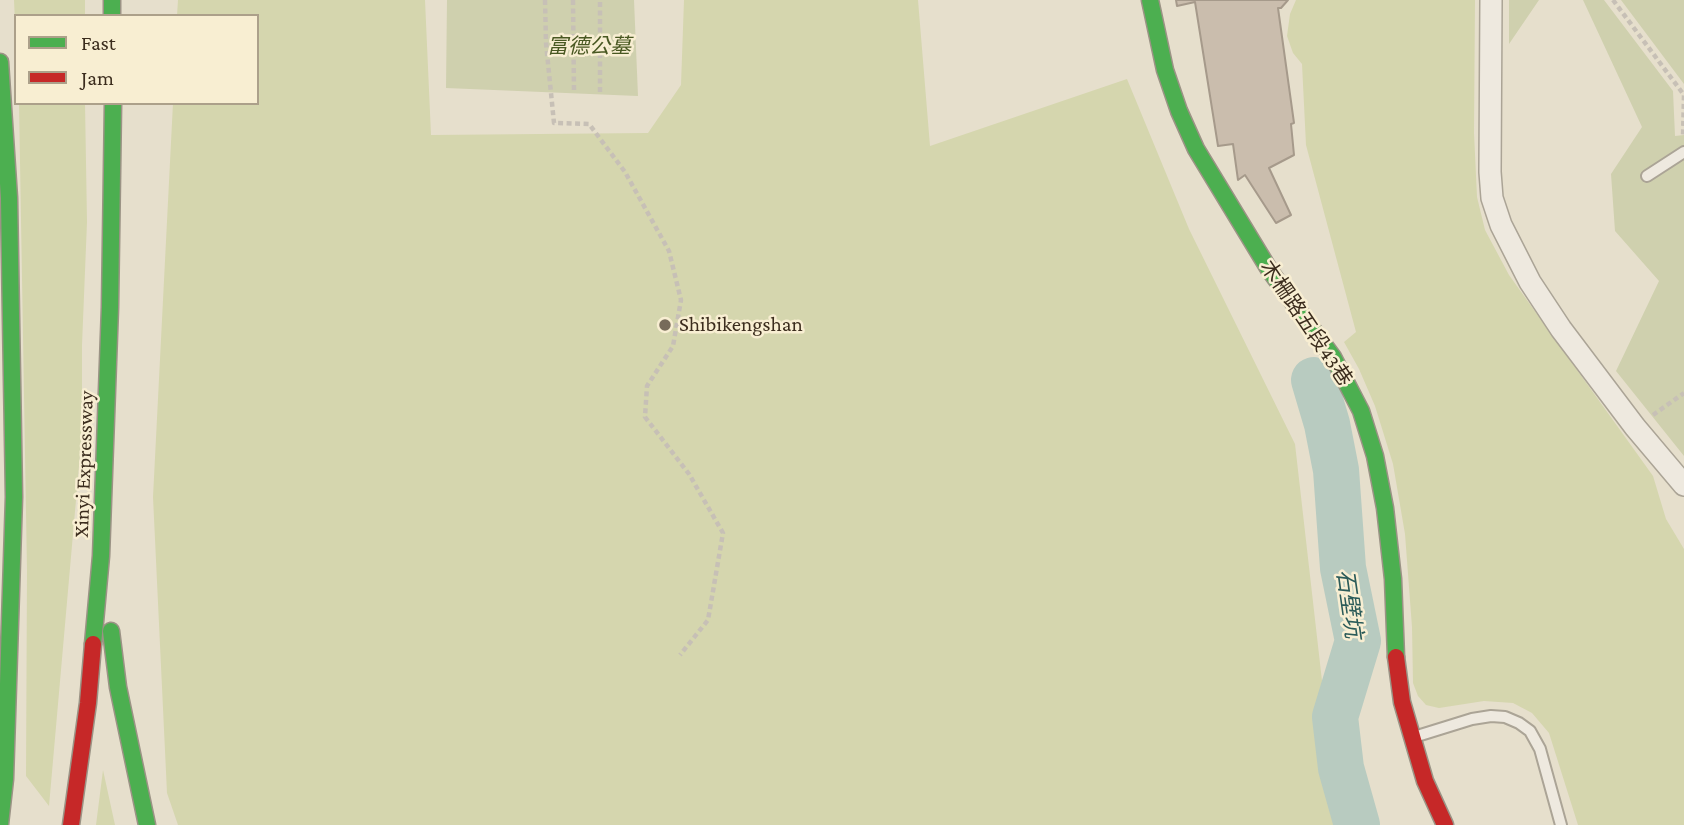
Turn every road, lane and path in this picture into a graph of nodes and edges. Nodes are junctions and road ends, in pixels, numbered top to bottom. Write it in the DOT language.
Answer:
graph roads {
  1 [pos="545,0"];
  2 [pos="573,0"];
  3 [pos="600,0"];
  4 [pos="1150,0"];
  5 [pos="1491,0"];
  6 [pos="1613,0"];
  7 [pos="0,62"];
  8 [pos="574,92"];
  9 [pos="600,92"];
  10 [pos="113,105"];
  11 [pos="1684,150"];
  12 [pos="1647,176"];
  13 [pos="1684,393"];
  14 [pos="1635,427"];
  15 [pos="1678,478"];
  16 [pos="101,556"];
  17 [pos="680,655"];
  18 [pos="1411,738"];
  19 [pos="0,824"];
  20 [pos="71,825"];
  21 [pos="147,825"];
  22 [pos="1445,825"];
  23 [pos="1561,825"];
  1 -- 17 [label="path"];
  2 -- 8 [label="path"];
  3 -- 9 [label="path"];
  4 -- 18 [label="main road, 木柵路五段43巷"];
  5 -- 14 [label="street"];
  6 -- 11 [label="path"];
  7 -- 19 [label="main road"];
  10 -- 16 [label="main road, Xinyi Expressway"];
  11 -- 12 [label="lane"];
  13 -- 14 [label="path"];
  14 -- 15 [label="street"];
  16 -- 20 [label="main road, Xinyi Expressway"];
  16 -- 21 [label="main road"];
  18 -- 22 [label="main road, 木柵路五段43巷"];
  18 -- 23 [label="lane"];
}
